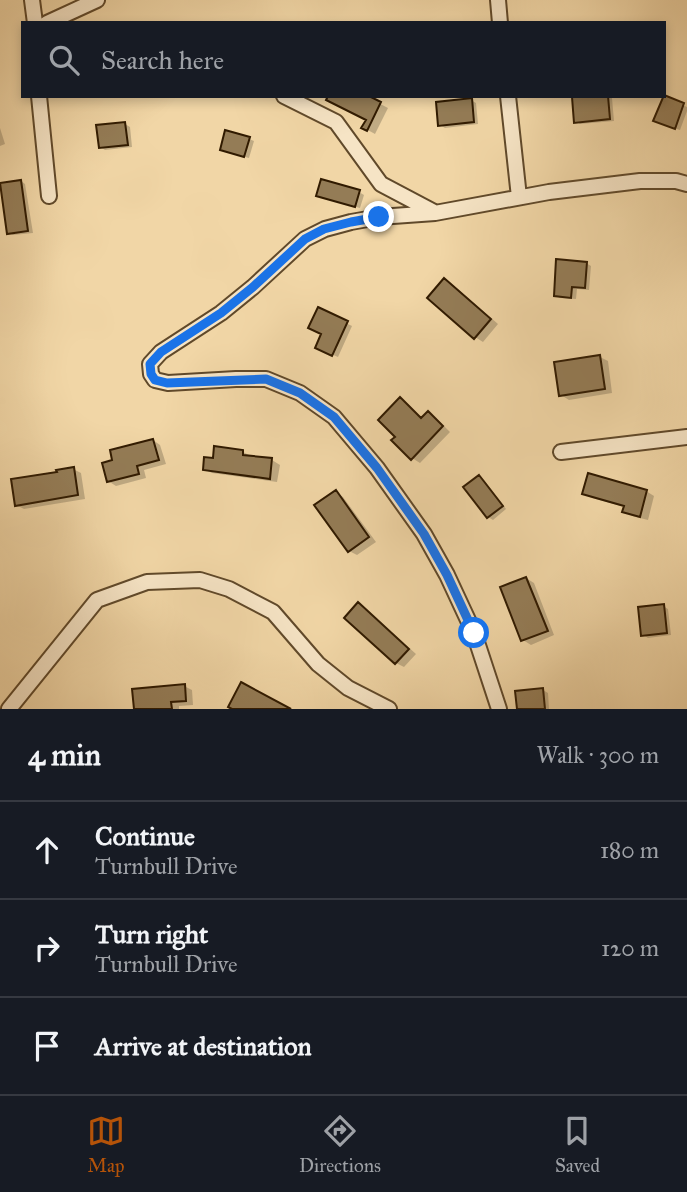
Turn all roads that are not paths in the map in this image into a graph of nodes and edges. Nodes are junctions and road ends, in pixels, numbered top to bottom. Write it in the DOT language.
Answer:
graph roads {
  1 [pos="32,0"];
  2 [pos="97,0"];
  3 [pos="498,0"];
  4 [pos="35,21"];
  5 [pos="51,21"];
  6 [pos="500,21"];
  7 [pos="39,98"];
  8 [pos="288,98"];
  9 [pos="508,98"];
  10 [pos="687,184"];
  11 [pos="49,196"];
  12 [pos="519,197"];
  13 [pos="435,213"];
  14 [pos="687,437"];
  15 [pos="561,452"];
  16 [pos="9,709"];
  17 [pos="389,709"];
  18 [pos="499,709"];
  1 -- 4 [label="street"];
  2 -- 5 [label="street"];
  3 -- 6 [label="street"];
  7 -- 11 [label="street"];
  8 -- 13 [label="street"];
  9 -- 12 [label="street"];
  10 -- 12 [label="street"];
  12 -- 13 [label="street"];
  13 -- 18 [label="street"];
  14 -- 15 [label="street"];
  16 -- 17 [label="street"];
}
